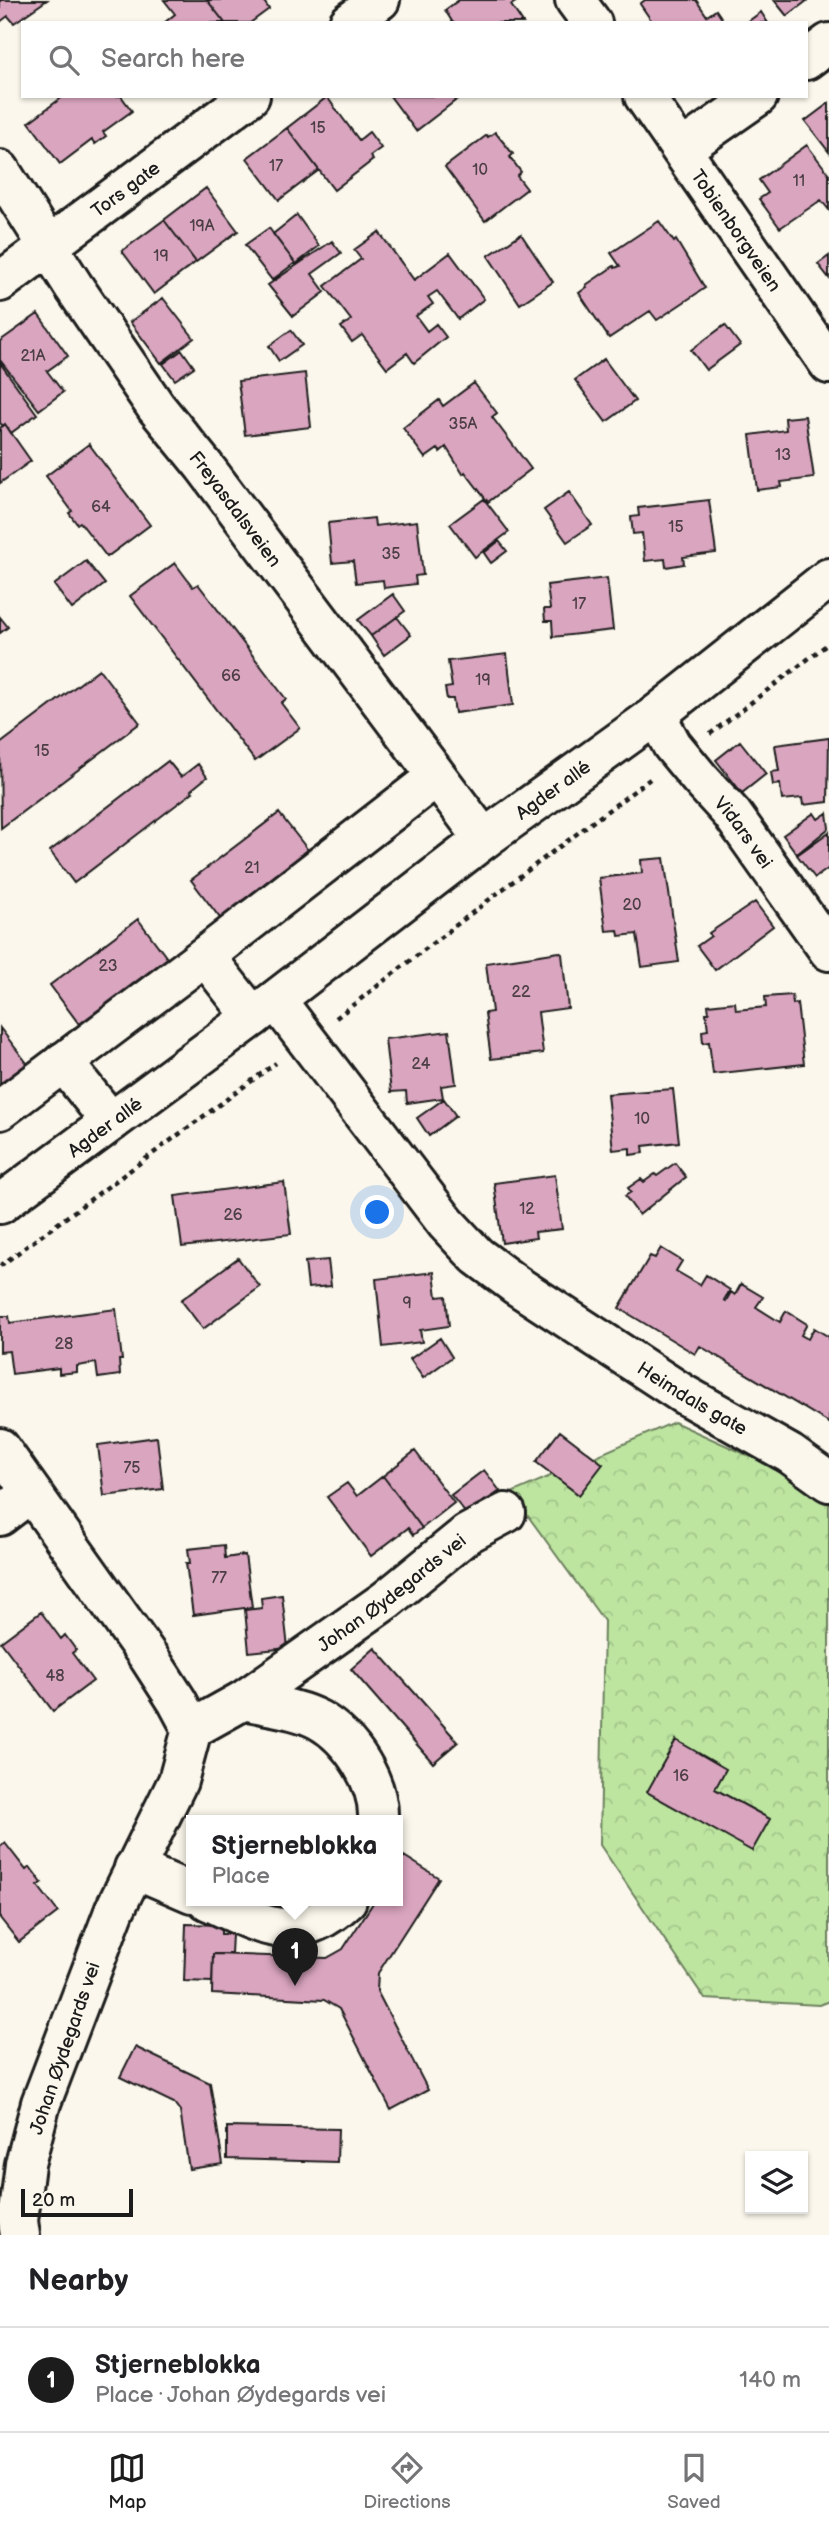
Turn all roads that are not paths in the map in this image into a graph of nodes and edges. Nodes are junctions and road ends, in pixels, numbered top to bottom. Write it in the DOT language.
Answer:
graph roads {
  1 [pos="380,0"];
  2 [pos="575,0"];
  3 [pos="352,21"];
  4 [pos="591,21"];
  5 [pos="829,43"];
  6 [pos="808,59"];
  7 [pos="247,98"];
  8 [pos="645,98"];
  9 [pos="755,98"];
  10 [pos="682,149"];
  11 [pos="0,170"];
  12 [pos="50,246"];
  13 [pos="0,282"];
  14 [pos="829,363"];
  15 [pos="829,578"];
  16 [pos="656,715"];
  17 [pos="436,777"];
  18 [pos="484,839"];
  19 [pos="829,951"];
  20 [pos="205,956"];
  21 [pos="264,1008"];
  22 [pos="63,1062"];
  23 [pos="0,1110"];
  24 [pos="111,1122"];
  25 [pos="0,1204"];
  26 [pos="0,1448"];
  27 [pos="829,1482"];
  28 [pos="30,1493"];
  29 [pos="506,1513"];
  30 [pos="0,1516"];
  31 [pos="244,1700"];
  32 [pos="192,1729"];
  33 [pos="377,1815"];
  34 [pos="134,1868"];
  35 [pos="186,1890"];
  36 [pos="220,1906"];
  37 [pos="341,1906"];
  38 [pos="20,2235"];
  1 -- 3 [label="street"];
  2 -- 4 [label="street"];
  5 -- 6 [label="street"];
  7 -- 12 [label="street, Tors gate"];
  8 -- 10 [label="street, Tobienborgveien"];
  9 -- 10 [label="street"];
  10 -- 14 [label="street, Tobienborgveien"];
  11 -- 12 [label="street, Freyasdalsveien"];
  12 -- 13 [label="street, Tors gate"];
  12 -- 17 [label="street, Freyasdalsveien"];
  15 -- 16 [label="street, Agder allé"];
  16 -- 18 [label="street, Agder allé"];
  16 -- 19 [label="street, Vidars vei"];
  17 -- 18 [label="street, Freyasdalsveien"];
  17 -- 20 [label="street"];
  18 -- 21 [label="street, Agder allé"];
  20 -- 21 [label="street"];
  20 -- 22 [label="street"];
  21 -- 24 [label="street, Agder allé"];
  21 -- 27 [label="street, Heimdals gate"];
  22 -- 23 [label="street"];
  22 -- 24 [label="street"];
  24 -- 25 [label="street, Agder allé"];
  26 -- 28 [label="street"];
  28 -- 30 [label="street"];
  28 -- 32 [label="street"];
  29 -- 31 [label="street, Johan Øydegards vei"];
  31 -- 32 [label="street, Johan Øydegards vei"];
  31 -- 33 [label="street"];
  32 -- 34 [label="street, Johan Øydegards vei"];
  34 -- 35 [label="street"];
  34 -- 38 [label="street, Johan Øydegards vei"];
  36 -- 37 [label="street"];
}
